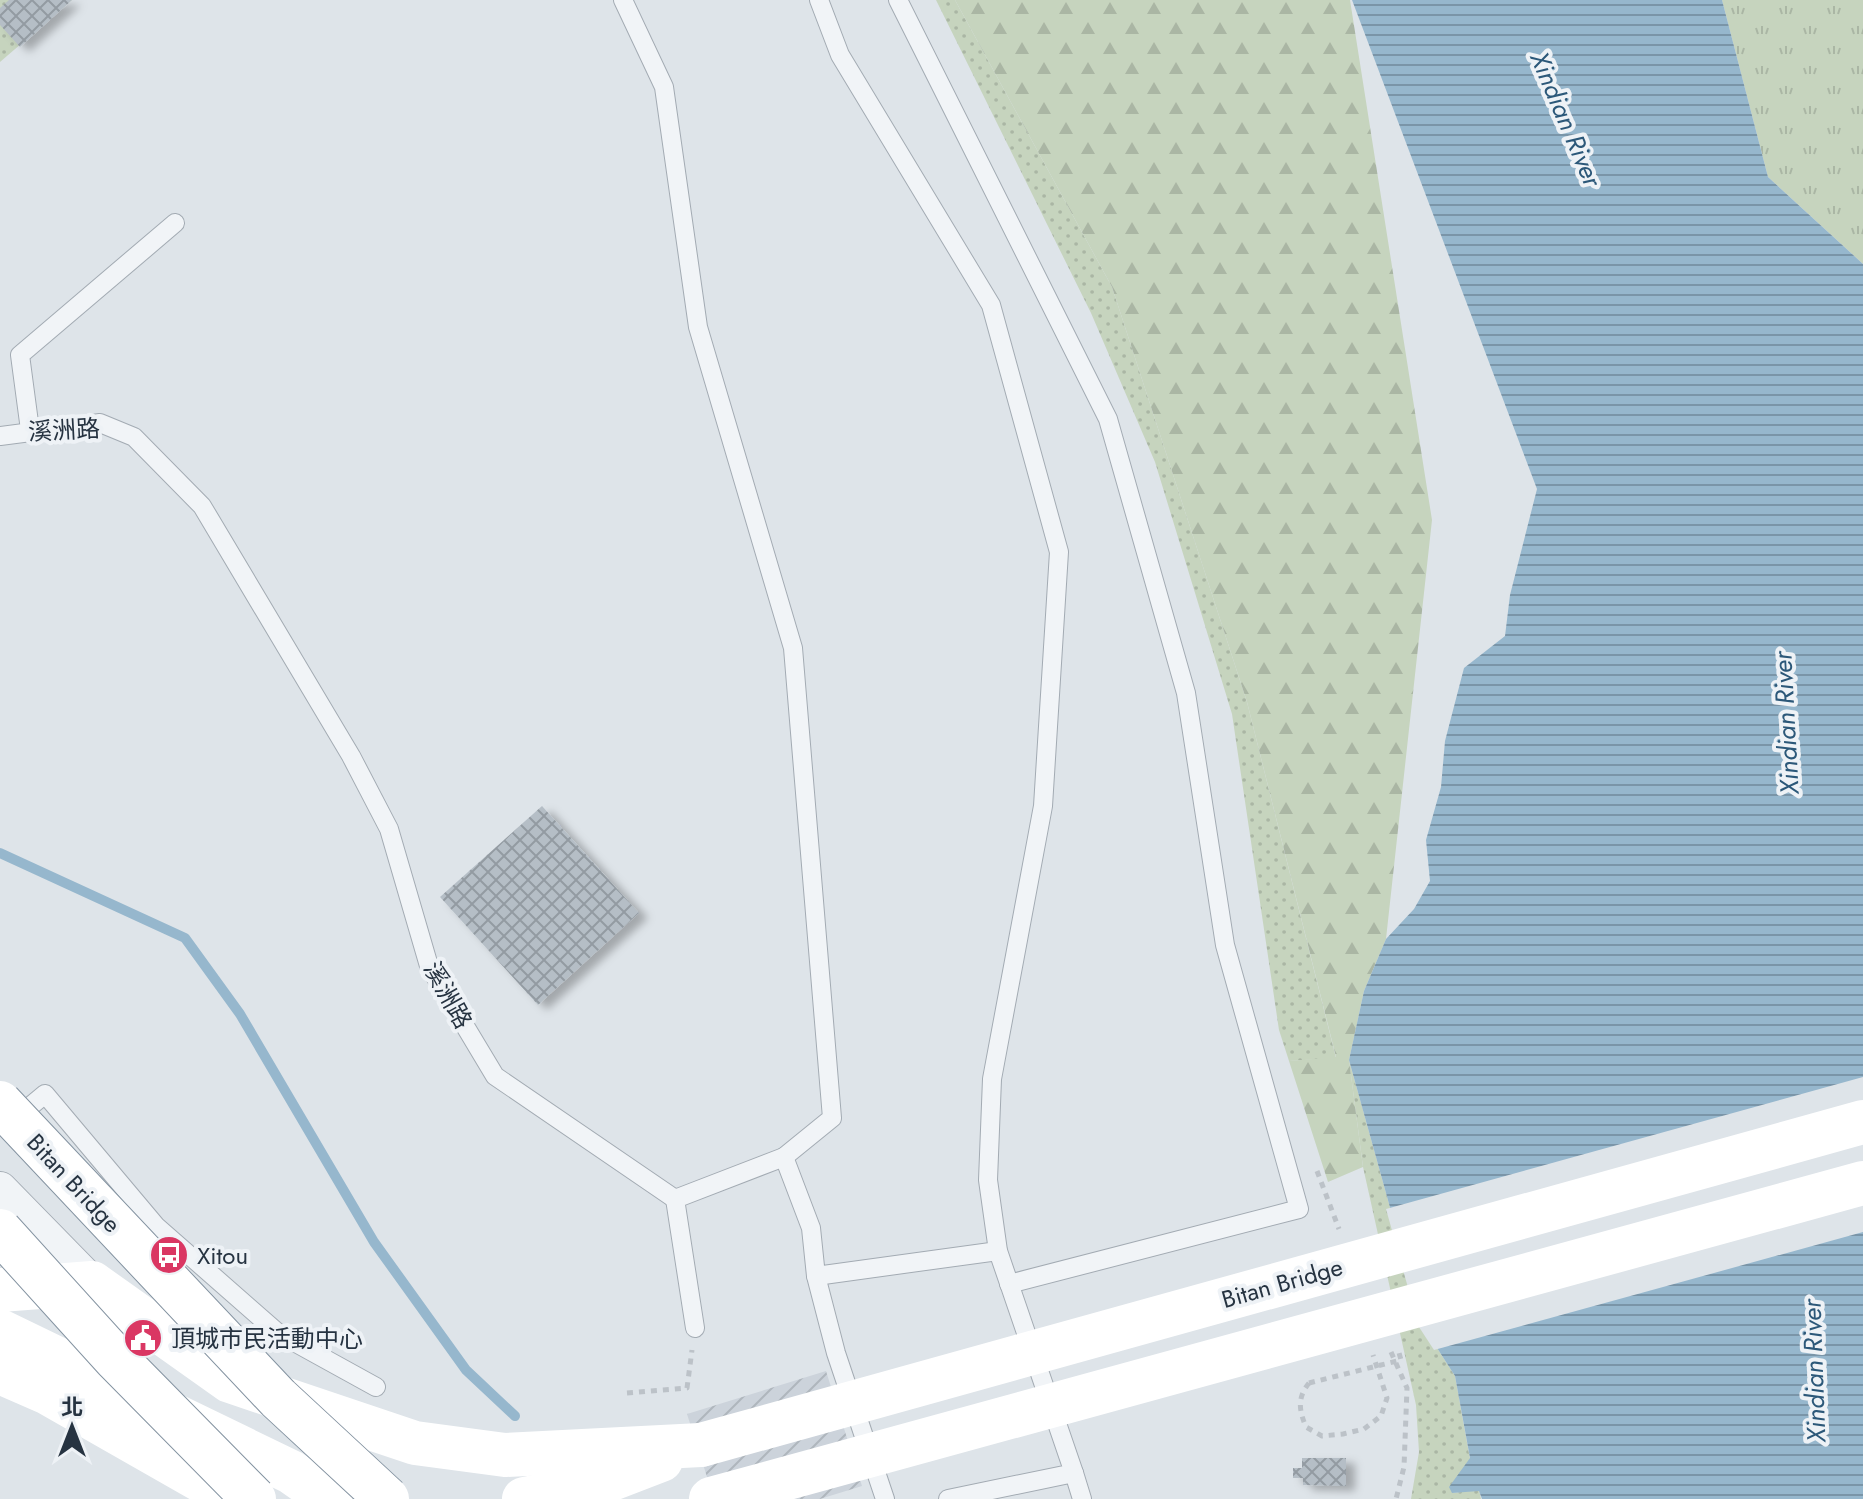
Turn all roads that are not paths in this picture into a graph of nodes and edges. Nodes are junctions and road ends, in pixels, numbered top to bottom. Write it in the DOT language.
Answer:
graph roads {
  1 [pos="623,0"];
  2 [pos="819,0"];
  3 [pos="898,0"];
  4 [pos="175,223"];
  5 [pos="30,430"];
  6 [pos="0,436"];
  7 [pos="0,1103"];
  8 [pos="1863,1122"];
  9 [pos="0,1132"];
  10 [pos="784,1157"];
  11 [pos="1863,1183"];
  12 [pos="0,1189"];
  13 [pos="675,1199"];
  14 [pos="0,1231"];
  15 [pos="998,1251"];
  16 [pos="816,1276"];
  17 [pos="92,1283"];
  18 [pos="1009,1284"];
  19 [pos="0,1290"];
  20 [pos="695,1328"];
  21 [pos="0,1331"];
  22 [pos="0,1372"];
  23 [pos="376,1387"];
  24 [pos="701,1445"];
  25 [pos="1074,1473"];
  26 [pos="234,1499"];
  27 [pos="254,1499"];
  28 [pos="330,1499"];
  29 [pos="387,1499"];
  30 [pos="524,1499"];
  31 [pos="711,1499"];
  32 [pos="885,1499"];
  33 [pos="948,1499"];
  34 [pos="1082,1499"];
  1 -- 10 [label="lane"];
  2 -- 15 [label="lane"];
  3 -- 18 [label="lane"];
  4 -- 5 [label="lane"];
  5 -- 6 [label="lane, 溪洲路"];
  5 -- 13 [label="lane, 溪洲路"];
  7 -- 29 [label="main road, Bitan Bridge, bridge"];
  8 -- 24 [label="main road, Bitan Bridge, bridge"];
  9 -- 23 [label="lane"];
  10 -- 13 [label="lane"];
  10 -- 16 [label="lane"];
  11 -- 31 [label="main road, bridge"];
  12 -- 17 [label="street"];
  13 -- 20 [label="lane"];
  14 -- 27 [label="main road, bridge"];
  15 -- 16 [label="lane"];
  15 -- 18 [label="lane"];
  16 -- 32 [label="lane"];
  17 -- 19 [label="main road"];
  17 -- 24 [label="main road"];
  18 -- 25 [label="lane"];
  21 -- 28 [label="main road"];
  22 -- 26 [label="main road"];
  24 -- 30 [label="main road"];
  25 -- 33 [label="lane"];
  25 -- 34 [label="lane"];
}
